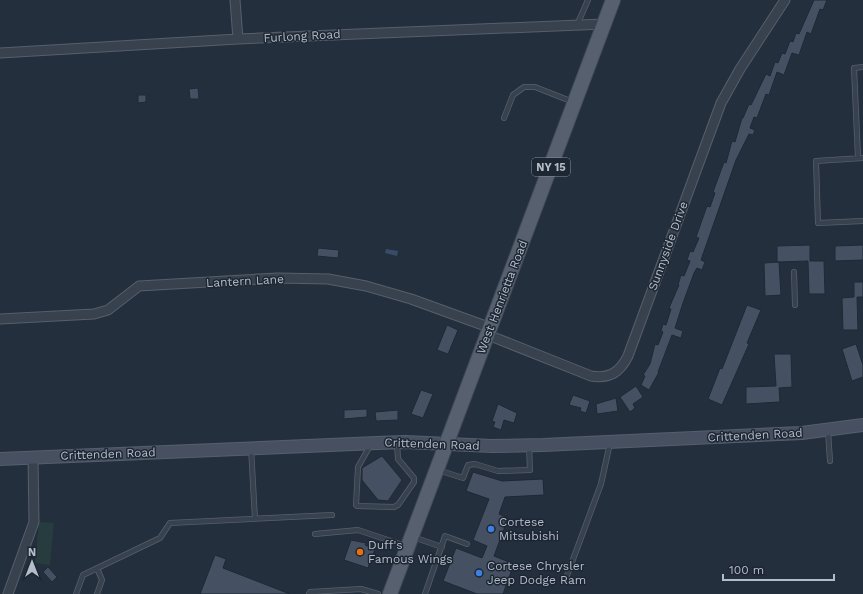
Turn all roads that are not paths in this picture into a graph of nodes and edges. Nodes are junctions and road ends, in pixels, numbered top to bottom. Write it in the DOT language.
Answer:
graph roads {
  1 [pos="235,0"];
  2 [pos="588,0"];
  3 [pos="613,0"];
  4 [pos="786,0"];
  5 [pos="604,24"];
  6 [pos="577,25"];
  7 [pos="238,39"];
  8 [pos="0,53"];
  9 [pos="863,67"];
  10 [pos="575,102"];
  11 [pos="504,118"];
  12 [pos="860,158"];
  13 [pos="863,221"];
  14 [pos="794,272"];
  15 [pos="795,306"];
  16 [pos="0,319"];
  17 [pos="490,331"];
  18 [pos="863,425"];
  19 [pos="828,431"];
  20 [pos="397,442"];
  21 [pos="611,442"];
  22 [pos="372,443"];
  23 [pos="445,445"];
  24 [pos="529,445"];
  25 [pos="251,448"];
  26 [pos="33,458"];
  27 [pos="0,459"];
  28 [pos="830,461"];
  29 [pos="436,469"];
  30 [pos="332,515"];
  31 [pos="255,519"];
  32 [pos="314,534"];
  33 [pos="409,542"];
  34 [pos="468,544"];
  35 [pos="442,547"];
  36 [pos="97,568"];
  37 [pos="565,581"];
  38 [pos="8,594"];
  39 [pos="76,594"];
  40 [pos="97,594"];
  41 [pos="309,594"];
  42 [pos="388,594"];
  43 [pos="425,594"];
  1 -- 7 [label="street"];
  2 -- 6 [label="lane"];
  3 -- 5 [label="main road, West Henrietta Road / NY 15"];
  4 -- 17 [label="street, Sunnyside Drive"];
  5 -- 6 [label="street, Furlong Road"];
  5 -- 10 [label="main road, West Henrietta Road / NY 15"];
  6 -- 7 [label="street, Furlong Road"];
  7 -- 8 [label="street, Furlong Road"];
  9 -- 12 [label="lane"];
  10 -- 11 [label="lane"];
  10 -- 17 [label="main road, West Henrietta Road / NY 15"];
  12 -- 13 [label="lane"];
  14 -- 15 [label="lane"];
  16 -- 17 [label="street, Lantern Lane"];
  17 -- 23 [label="main road, West Henrietta Road / NY 15"];
  18 -- 19 [label="street, Crittenden Road"];
  19 -- 21 [label="street, Crittenden Road"];
  19 -- 28 [label="lane"];
  20 -- 22 [label="street, Crittenden Road"];
  20 -- 22 [label="lane"];
  20 -- 23 [label="street, Crittenden Road"];
  21 -- 24 [label="street, Crittenden Road"];
  21 -- 37 [label="lane"];
  22 -- 25 [label="street, Crittenden Road"];
  23 -- 24 [label="street, Crittenden Road"];
  23 -- 29 [label="main road, West Henrietta Road / NY 15"];
  24 -- 29 [label="lane"];
  25 -- 26 [label="street, Crittenden Road"];
  25 -- 31 [label="lane"];
  26 -- 27 [label="street, Crittenden Road"];
  26 -- 38 [label="street"];
  29 -- 33 [label="main road, West Henrietta Road / NY 15"];
  30 -- 31 [label="lane"];
  31 -- 36 [label="lane"];
  32 -- 33 [label="lane"];
  33 -- 35 [label="lane"];
  33 -- 42 [label="main road, West Henrietta Road / NY 15"];
  34 -- 35 [label="lane"];
  35 -- 43 [label="lane"];
  36 -- 39 [label="lane"];
  36 -- 40 [label="lane"];
  41 -- 42 [label="lane"];
}
